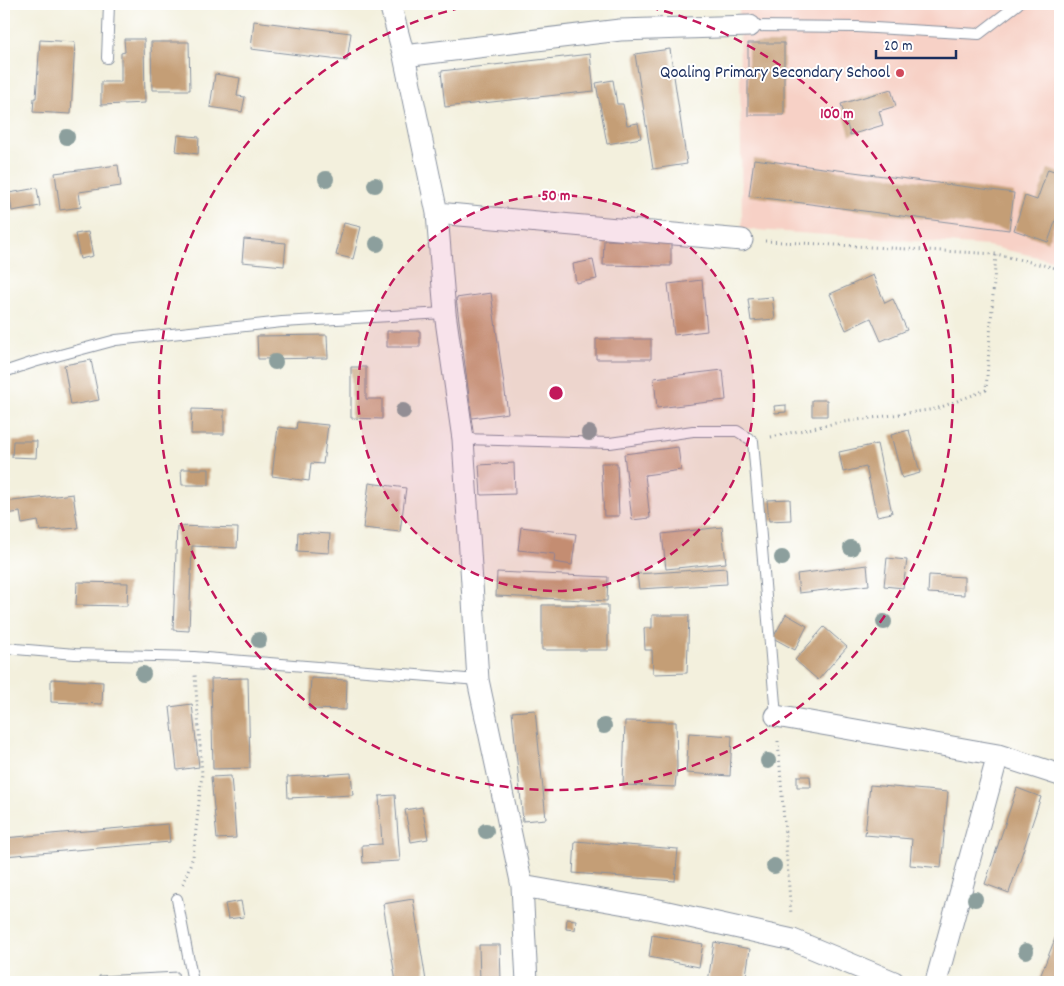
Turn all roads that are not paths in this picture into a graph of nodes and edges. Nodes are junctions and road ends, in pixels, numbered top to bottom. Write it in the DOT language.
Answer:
graph roads {
  1 [pos="109,4"];
  2 [pos="390,4"];
  3 [pos="1018,4"];
  4 [pos="750,26"];
  5 [pos="404,56"];
  6 [pos="107,58"];
  7 [pos="437,213"];
  8 [pos="742,240"];
  9 [pos="445,313"];
  10 [pos="4,372"];
  11 [pos="463,439"];
  12 [pos="4,648"];
  13 [pos="478,680"];
  14 [pos="776,716"];
  15 [pos="998,755"];
  16 [pos="1060,775"];
  17 [pos="522,886"];
  18 [pos="177,899"];
  19 [pos="193,982"];
  20 [pos="527,982"];
  21 [pos="894,982"];
  22 [pos="936,982"];
  1 -- 6 [label="lane"];
  2 -- 5 [label="street"];
  3 -- 4 [label="lane"];
  4 -- 5 [label="street"];
  5 -- 7 [label="street"];
  7 -- 8 [label="street"];
  7 -- 9 [label="street"];
  9 -- 10 [label="lane"];
  9 -- 11 [label="street"];
  11 -- 13 [label="street"];
  11 -- 14 [label="lane"];
  12 -- 13 [label="lane"];
  13 -- 17 [label="street"];
  14 -- 15 [label="street"];
  15 -- 16 [label="street"];
  15 -- 22 [label="street"];
  17 -- 20 [label="street"];
  17 -- 21 [label="street"];
  18 -- 19 [label="lane"];
}
